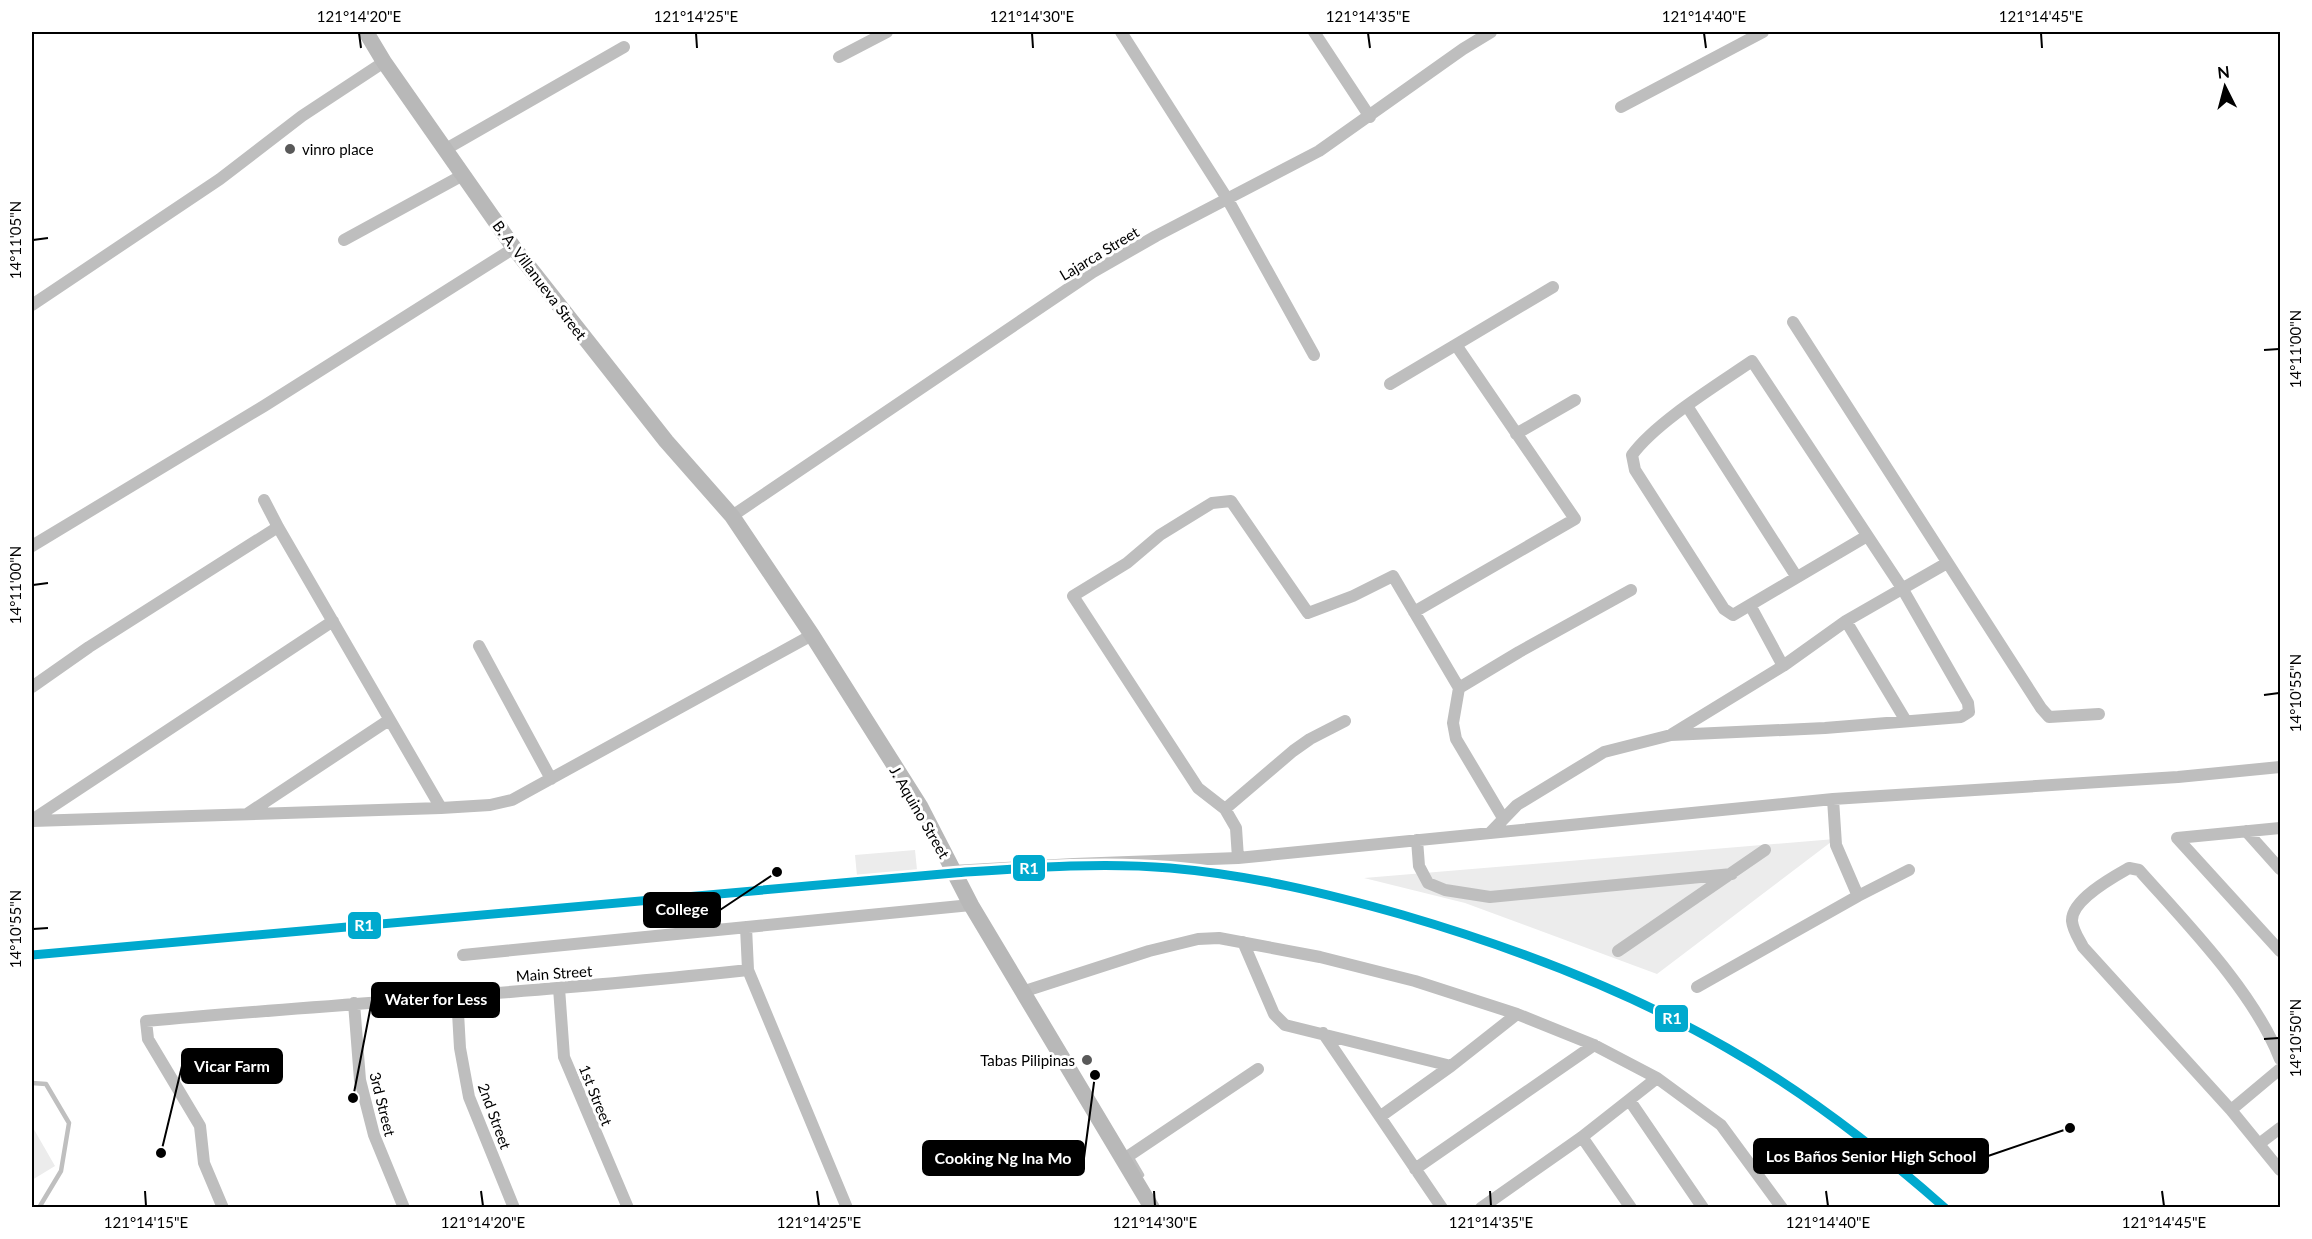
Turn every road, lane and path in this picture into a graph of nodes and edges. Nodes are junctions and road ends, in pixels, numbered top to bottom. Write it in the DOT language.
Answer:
graph roads {
  1 [pos="366,32"];
  2 [pos="887,32"];
  3 [pos="1121,32"];
  4 [pos="1314,32"];
  5 [pos="1491,32"];
  6 [pos="1763,32"];
  7 [pos="624,47"];
  8 [pos="839,57"];
  9 [pos="384,62"];
  10 [pos="1621,107"];
  11 [pos="1370,117"];
  12 [pos="446,149"];
  13 [pos="463,175"];
  14 [pos="1228,200"];
  15 [pos="344,240"];
  16 [pos="514,248"];
  17 [pos="1553,286"];
  18 [pos="32,305"];
  19 [pos="1793,322"];
  20 [pos="1456,345"];
  21 [pos="1314,355"];
  22 [pos="1390,384"];
  23 [pos="1575,400"];
  24 [pos="1687,406"];
  25 [pos="1516,434"];
  26 [pos="264,500"];
  27 [pos="732,516"];
  28 [pos="278,527"];
  29 [pos="1867,536"];
  30 [pos="32,546"];
  31 [pos="1947,563"];
  32 [pos="1796,576"];
  33 [pos="1902,588"];
  34 [pos="1631,590"];
  35 [pos="1750,605"];
  36 [pos="1413,612"];
  37 [pos="333,621"];
  38 [pos="1845,621"];
  39 [pos="812,635"];
  40 [pos="478,646"];
  41 [pos="1783,666"];
  42 [pos="32,687"];
  43 [pos="1459,688"];
  44 [pos="2098,714"];
  45 [pos="389,720"];
  46 [pos="1906,721"];
  47 [pos="1345,722"];
  48 [pos="1671,735"];
  49 [pos="2280,767"];
  50 [pos="551,779"];
  51 [pos="1833,800"];
  52 [pos="441,808"];
  53 [pos="1225,809"];
  54 [pos="247,814"];
  55 [pos="1503,818"];
  56 [pos="32,821"];
  57 [pos="2280,828"];
  58 [pos="2246,831"];
  59 [pos="1490,833"];
  60 [pos="1417,840"];
  61 [pos="1765,850"];
  62 [pos="1238,858"];
  63 [pos="2280,869"];
  64 [pos="1909,870"];
  65 [pos="953,871"];
  66 [pos="1732,874"];
  67 [pos="1858,896"];
  68 [pos="971,906"];
  69 [pos="746,927"];
  70 [pos="1243,942"];
  71 [pos="1618,951"];
  72 [pos="2280,951"];
  73 [pos="463,955"];
  74 [pos="748,970"];
  75 [pos="1697,987"];
  76 [pos="558,988"];
  77 [pos="1022,992"];
  78 [pos="457,995"];
  79 [pos="354,1003"];
  80 [pos="1517,1014"];
  81 [pos="1323,1033"];
  82 [pos="1594,1046"];
  83 [pos="2280,1059"];
  84 [pos="1451,1066"];
  85 [pos="1258,1069"];
  86 [pos="2280,1069"];
  87 [pos="1657,1078"];
  88 [pos="1630,1101"];
  89 [pos="2231,1110"];
  90 [pos="1381,1116"];
  91 [pos="2280,1128"];
  92 [pos="1582,1137"];
  93 [pos="2259,1144"];
  94 [pos="1124,1159"];
  95 [pos="1415,1169"];
  96 [pos="2280,1170"];
  97 [pos="223,1208"];
  98 [pos="404,1208"];
  99 [pos="514,1208"];
  100 [pos="628,1208"];
  101 [pos="847,1208"];
  102 [pos="1152,1208"];
  103 [pos="1442,1208"];
  104 [pos="1481,1208"];
  105 [pos="1631,1208"];
  106 [pos="1703,1208"];
  107 [pos="1782,1208"];
  1 -- 9 [label="street, B. A. Villanueva Street"];
  2 -- 8 [label="street"];
  3 -- 14 [label="street"];
  4 -- 11 [label="street"];
  5 -- 11 [label="street, Lajarca Street"];
  6 -- 10 [label="street"];
  7 -- 12 [label="street"];
  9 -- 12 [label="street, B. A. Villanueva Street"];
  9 -- 18 [label="street"];
  11 -- 14 [label="street, Lajarca Street"];
  12 -- 13 [label="street, B. A. Villanueva Street"];
  13 -- 15 [label="street"];
  13 -- 16 [label="street, B. A. Villanueva Street"];
  14 -- 21 [label="street"];
  14 -- 27 [label="street, Lajarca Street"];
  16 -- 27 [label="street, B. A. Villanueva Street"];
  16 -- 30 [label="street"];
  17 -- 20 [label="street"];
  19 -- 31 [label="street"];
  20 -- 22 [label="street"];
  20 -- 25 [label="street"];
  23 -- 25 [label="street"];
  24 -- 29 [label="street"];
  24 -- 32 [label="street"];
  24 -- 35 [label="street"];
  25 -- 36 [label="street"];
  26 -- 28 [label="street"];
  27 -- 39 [label="street, J. Aquino Street"];
  28 -- 37 [label="street"];
  28 -- 42 [label="street"];
  29 -- 32 [label="street"];
  29 -- 33 [label="street"];
  31 -- 33 [label="street"];
  31 -- 44 [label="street"];
  32 -- 35 [label="street"];
  33 -- 38 [label="street"];
  33 -- 46 [label="street"];
  34 -- 43 [label="street"];
  35 -- 41 [label="street"];
  36 -- 43 [label="street"];
  36 -- 53 [label="street"];
  37 -- 45 [label="street"];
  37 -- 56 [label="street"];
  38 -- 41 [label="street"];
  38 -- 46 [label="street"];
  39 -- 50 [label="street"];
  39 -- 65 [label="street, J. Aquino Street"];
  40 -- 50 [label="street"];
  41 -- 48 [label="street"];
  43 -- 55 [label="street"];
  45 -- 52 [label="street"];
  45 -- 54 [label="street"];
  46 -- 48 [label="street"];
  47 -- 53 [label="street"];
  48 -- 55 [label="street"];
  49 -- 51 [label="street"];
  50 -- 52 [label="street"];
  51 -- 59 [label="street"];
  51 -- 67 [label="street"];
  52 -- 54 [label="street"];
  53 -- 62 [label="street"];
  54 -- 56 [label="street"];
  55 -- 59 [label="street"];
  57 -- 58 [label="street"];
  58 -- 63 [label="street"];
  58 -- 72 [label="street"];
  59 -- 60 [label="street"];
  60 -- 62 [label="street"];
  60 -- 66 [label="street"];
  61 -- 66 [label="street"];
  62 -- 65 [label="street"];
  64 -- 67 [label="street"];
  65 -- 68 [label="street, J. Aquino Street"];
  66 -- 71 [label="street"];
  67 -- 75 [label="street"];
  68 -- 69 [label="street"];
  68 -- 77 [label="street, J. Aquino Street"];
  69 -- 73 [label="street"];
  69 -- 74 [label="street"];
  70 -- 77 [label="street"];
  70 -- 80 [label="street"];
  70 -- 81 [label="street"];
  74 -- 76 [label="street, Main Street"];
  74 -- 101 [label="street"];
  76 -- 78 [label="street, Main Street"];
  76 -- 100 [label="street, 1st Street"];
  77 -- 94 [label="street, J. Aquino Street"];
  78 -- 79 [label="street, Main Street"];
  78 -- 99 [label="street, 2nd Street"];
  79 -- 97 [label="street, Main Street"];
  79 -- 98 [label="street, 3rd Street"];
  80 -- 82 [label="street"];
  80 -- 84 [label="street"];
  81 -- 84 [label="street"];
  81 -- 90 [label="street"];
  82 -- 87 [label="street"];
  82 -- 95 [label="street"];
  83 -- 89 [label="street"];
  84 -- 90 [label="street"];
  85 -- 94 [label="street"];
  86 -- 89 [label="street"];
  87 -- 88 [label="street"];
  87 -- 107 [label="street"];
  88 -- 92 [label="street"];
  88 -- 106 [label="street"];
  89 -- 93 [label="street"];
  90 -- 95 [label="street"];
  91 -- 93 [label="street"];
  92 -- 104 [label="street"];
  92 -- 105 [label="street"];
  93 -- 96 [label="street"];
  94 -- 102 [label="street, J. Aquino Street"];
  95 -- 103 [label="street"];
}
